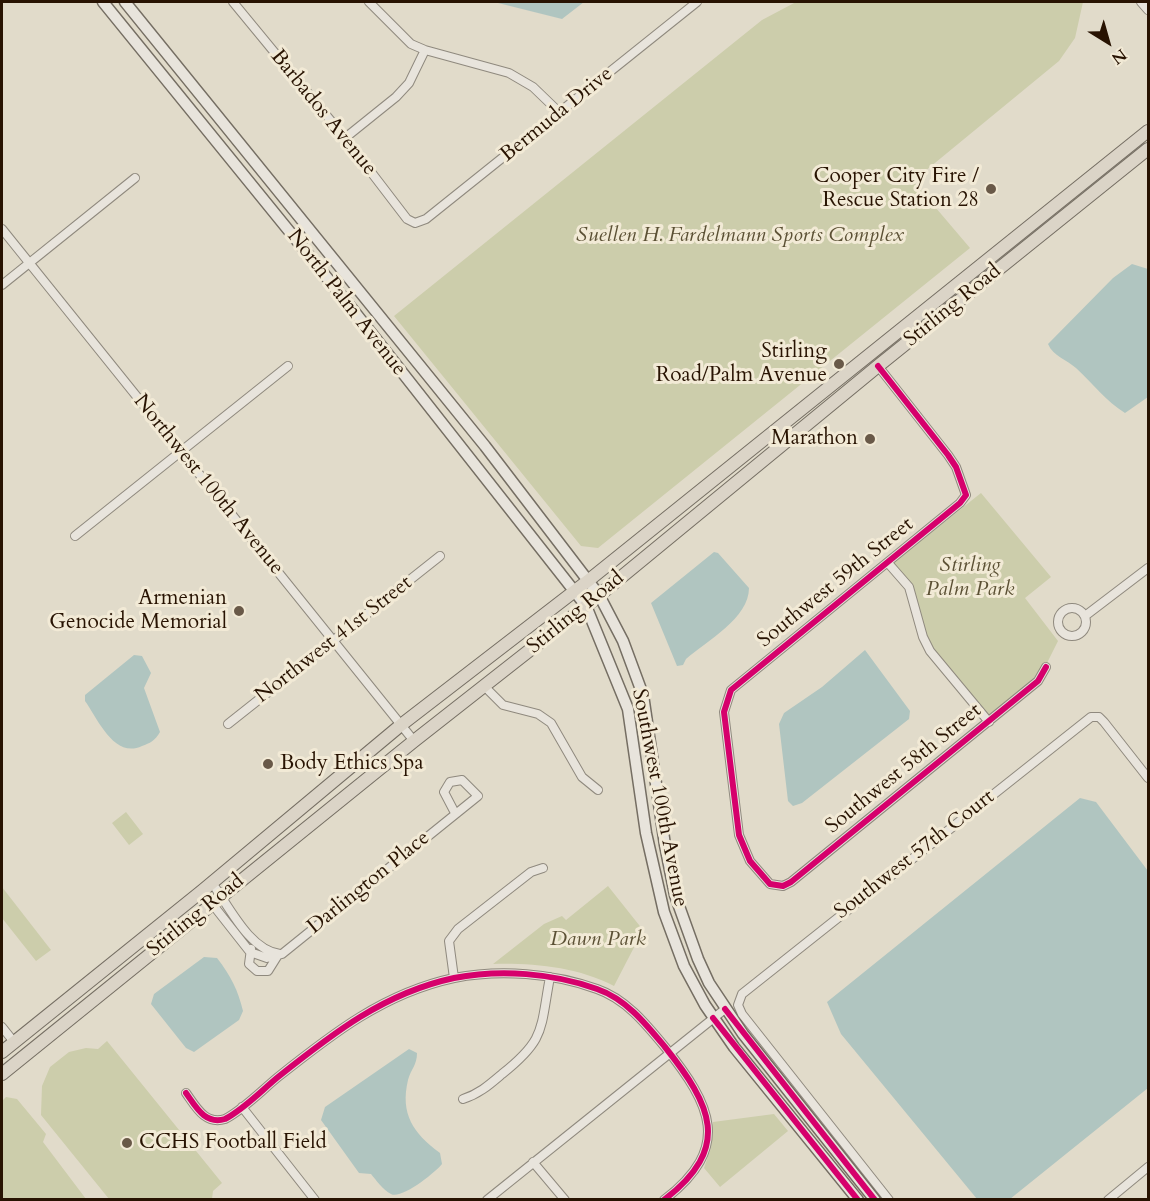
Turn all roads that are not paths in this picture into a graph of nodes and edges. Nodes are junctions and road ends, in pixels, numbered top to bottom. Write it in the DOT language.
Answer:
graph roads {
  1 [pos="103,2"];
  2 [pos="125,2"];
  3 [pos="233,2"];
  4 [pos="369,2"];
  5 [pos="697,2"];
  6 [pos="1141,2"];
  7 [pos="1149,10"];
  8 [pos="425,50"];
  9 [pos="560,113"];
  10 [pos="1149,130"];
  11 [pos="345,138"];
  12 [pos="1149,149"];
  13 [pos="135,177"];
  14 [pos="266,177"];
  15 [pos="253,187"];
  16 [pos="415,223"];
  17 [pos="2,229"];
  18 [pos="29,263"];
  19 [pos="2,285"];
  20 [pos="288,366"];
  21 [pos="878,366"];
  22 [pos="181,452"];
  23 [pos="75,536"];
  24 [pos="440,556"];
  25 [pos="888,563"];
  26 [pos="1149,568"];
  27 [pos="589,580"];
  28 [pos="575,590"];
  29 [pos="599,595"];
  30 [pos="586,606"];
  31 [pos="1085,616"];
  32 [pos="333,640"];
  33 [pos="1046,667"];
  34 [pos="484,686"];
  35 [pos="989,722"];
  36 [pos="228,724"];
  37 [pos="401,725"];
  38 [pos="414,741"];
  39 [pos="1149,778"];
  40 [pos="598,790"];
  41 [pos="456,813"];
  42 [pos="543,868"];
  43 [pos="777,886"];
  44 [pos="207,887"];
  45 [pos="216,900"];
  46 [pos="240,921"];
  47 [pos="236,934"];
  48 [pos="254,940"];
  49 [pos="250,952"];
  50 [pos="280,955"];
  51 [pos="550,977"];
  52 [pos="454,978"];
  53 [pos="91,980"];
  54 [pos="101,993"];
  55 [pos="725,1009"];
  56 [pos="713,1018"];
  57 [pos="2,1027"];
  58 [pos="14,1042"];
  59 [pos="2,1053"];
  60 [pos="669,1053"];
  61 [pos="2,1074"];
  62 [pos="186,1093"];
  63 [pos="463,1099"];
  64 [pos="242,1107"];
  65 [pos="534,1162"];
  66 [pos="1149,1167"];
  67 [pos="669,1198"];
  68 [pos="315,1200"];
  69 [pos="487,1200"];
  70 [pos="565,1200"];
  71 [pos="858,1200"];
  72 [pos="875,1200"];
  73 [pos="889,1200"];
  74 [pos="1108,1200"];
  1 -- 15 [label="main road, North Palm Avenue"];
  2 -- 14 [label="main road, North Palm Avenue"];
  3 -- 11 [label="street, Barbados Avenue"];
  4 -- 8 [label="street"];
  5 -- 9 [label="street, Bermuda Drive"];
  6 -- 7 [label="street"];
  8 -- 9 [label="street"];
  8 -- 11 [label="street"];
  9 -- 16 [label="street, Bermuda Drive"];
  10 -- 27 [label="main road, Stirling Road"];
  11 -- 16 [label="street, Barbados Avenue"];
  12 -- 21 [label="main road, Stirling Road"];
  13 -- 18 [label="street"];
  14 -- 15 [label="main road"];
  14 -- 27 [label="main road, North Palm Avenue"];
  15 -- 28 [label="main road, North Palm Avenue"];
  17 -- 18 [label="street, Northwest 100th Avenue"];
  18 -- 19 [label="street"];
  18 -- 22 [label="street, Northwest 100th Avenue"];
  20 -- 22 [label="street"];
  21 -- 25 [label="street, Southwest 59th Street"];
  21 -- 29 [label="main road, Stirling Road"];
  22 -- 23 [label="street"];
  22 -- 32 [label="street, Northwest 100th Avenue"];
  24 -- 32 [label="street, Northwest 41st Street"];
  25 -- 35 [label="street"];
  25 -- 43 [label="street, Southwest 59th Street"];
  26 -- 31 [label="street"];
  27 -- 28 [label="main road, Stirling Road"];
  27 -- 29 [label="main road, North Palm Avenue"];
  28 -- 30 [label="main road, North Palm Avenue"];
  28 -- 37 [label="main road, Stirling Road"];
  29 -- 30 [label="main road, Stirling Road"];
  29 -- 55 [label="main road, Southwest 100th Avenue"];
  30 -- 34 [label="main road, Stirling Road"];
  30 -- 56 [label="main road, Southwest 100th Avenue"];
  32 -- 36 [label="street, Northwest 41st Street"];
  32 -- 37 [label="street, Northwest 100th Avenue"];
  33 -- 35 [label="street, Southwest 58th Street"];
  34 -- 38 [label="main road, Stirling Road"];
  34 -- 40 [label="street"];
  35 -- 43 [label="street, Southwest 58th Street"];
  37 -- 38 [label="street, Northwest 100th Avenue"];
  37 -- 44 [label="main road, Stirling Road"];
  38 -- 45 [label="main road, Stirling Road"];
  39 -- 73 [label="street, Southwest 57th Court"];
  41 -- 41 [label="street, Darlington Place"];
  41 -- 50 [label="street, Darlington Place"];
  42 -- 52 [label="street"];
  44 -- 45 [label="street"];
  44 -- 45 [label="street"];
  44 -- 53 [label="main road, Stirling Road"];
  45 -- 46 [label="street"];
  45 -- 47 [label="street"];
  45 -- 54 [label="main road, Stirling Road"];
  46 -- 47 [label="street"];
  46 -- 48 [label="street"];
  47 -- 49 [label="street"];
  48 -- 49 [label="street"];
  48 -- 50 [label="street"];
  49 -- 50 [label="street"];
  49 -- 50 [label="street, Darlington Place"];
  51 -- 52 [label="street"];
  51 -- 60 [label="street"];
  51 -- 63 [label="street"];
  52 -- 64 [label="street"];
  53 -- 54 [label="main road"];
  53 -- 58 [label="main road, Stirling Road"];
  54 -- 61 [label="main road, Stirling Road"];
  55 -- 56 [label="street"];
  55 -- 72 [label="main road, Southwest 100th Avenue"];
  56 -- 60 [label="street"];
  56 -- 71 [label="main road, Southwest 100th Avenue"];
  57 -- 58 [label="street"];
  58 -- 59 [label="main road, Stirling Road"];
  60 -- 65 [label="street"];
  60 -- 67 [label="street"];
  62 -- 64 [label="street"];
  64 -- 68 [label="street"];
  65 -- 69 [label="street"];
  65 -- 70 [label="street"];
  66 -- 74 [label="street"];
}
